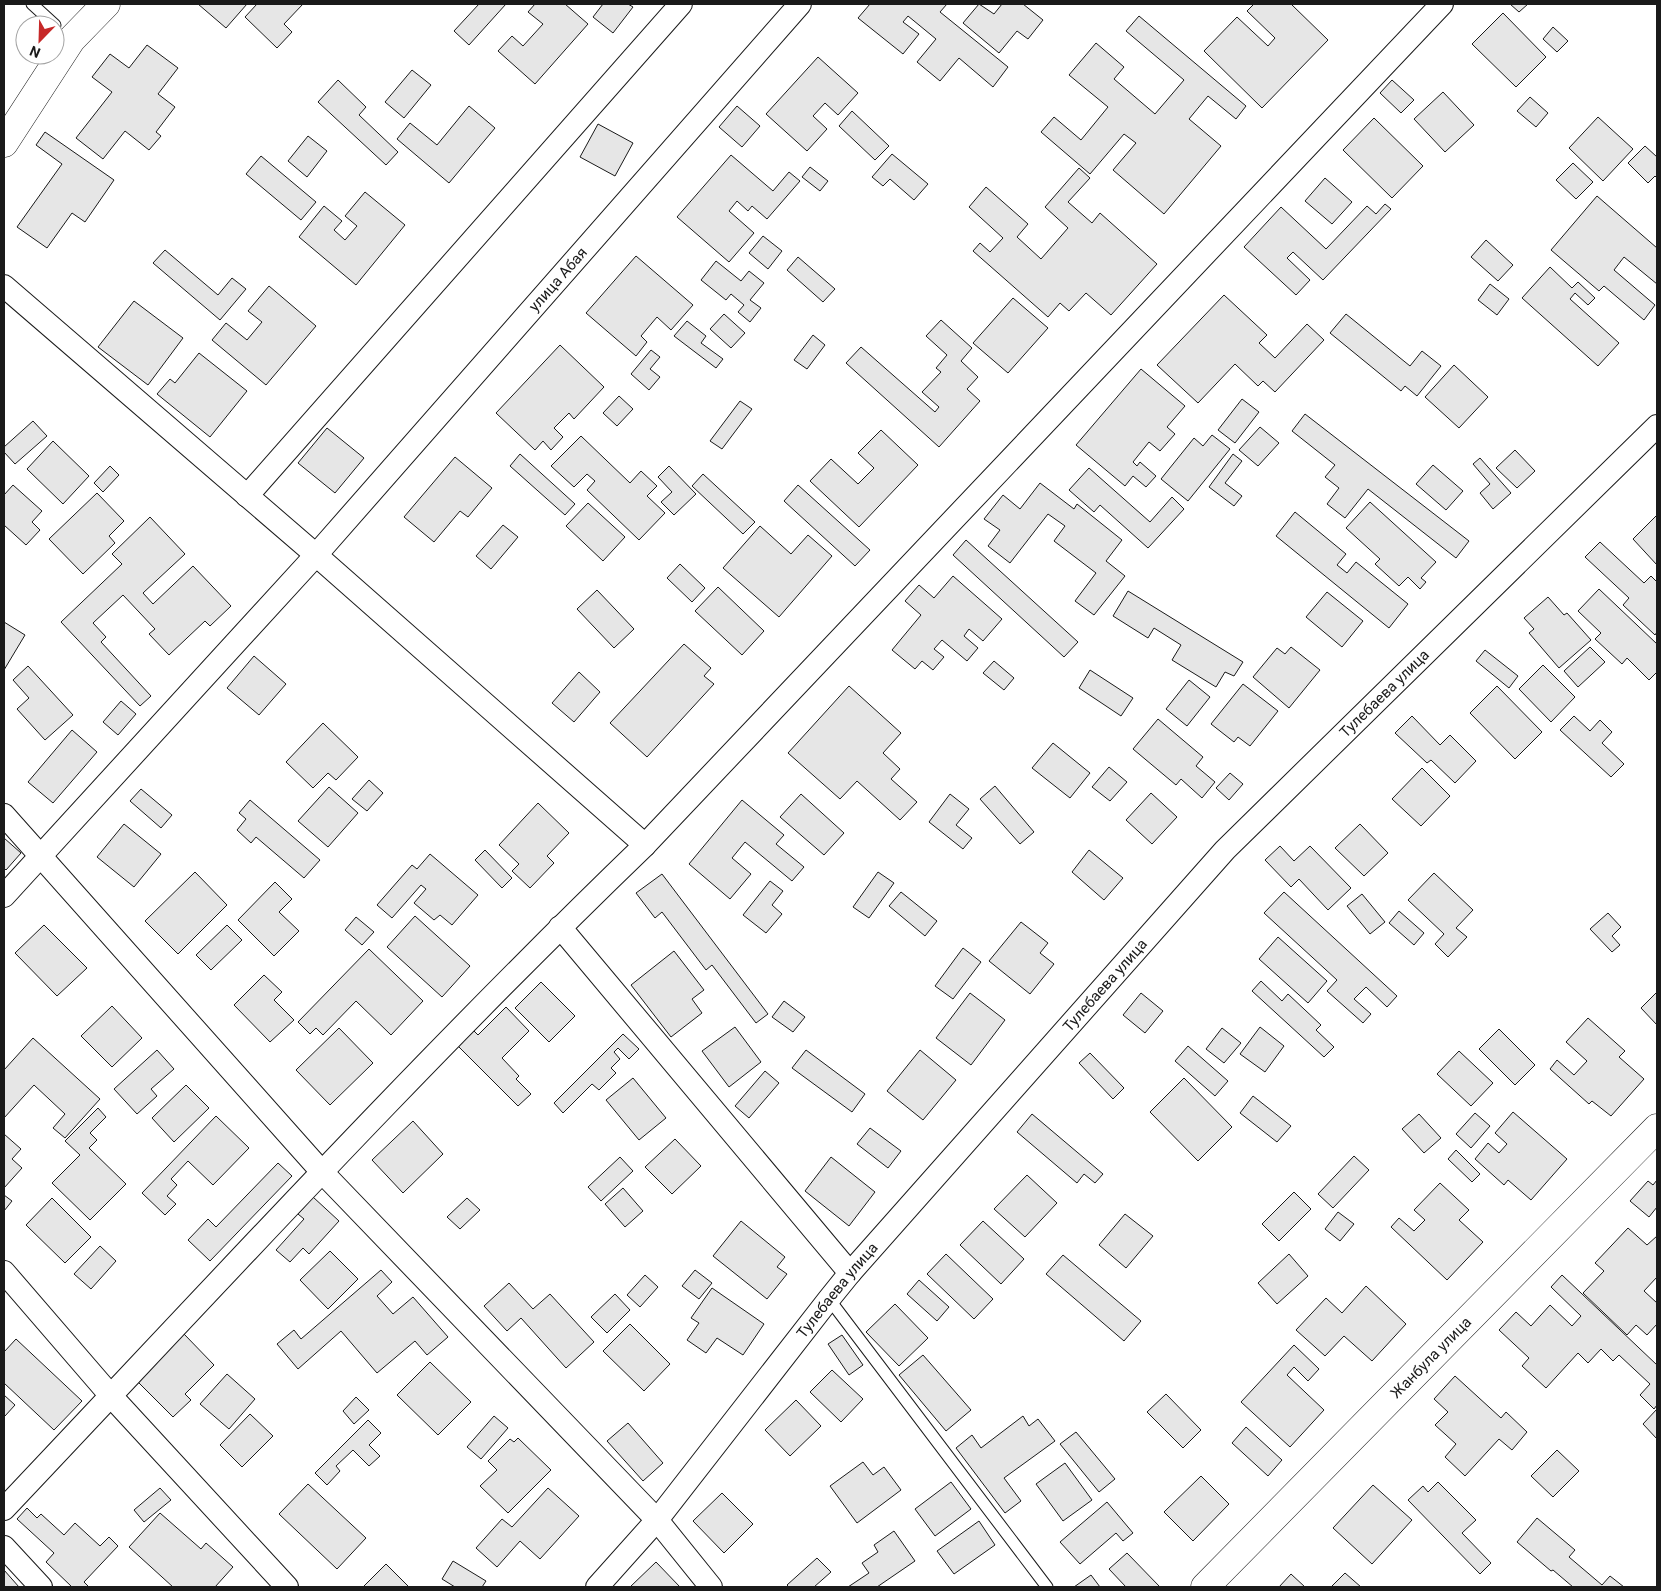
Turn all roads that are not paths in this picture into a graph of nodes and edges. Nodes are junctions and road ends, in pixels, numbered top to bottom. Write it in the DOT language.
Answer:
graph roads {
  1 [pos="32,4"];
  2 [pos="106,4"];
  3 [pos="681,4"];
  4 [pos="800,4"];
  5 [pos="1442,4"];
  6 [pos="44,15"];
  7 [pos="65,27"];
  8 [pos="43,65"];
  9 [pos="4,143"];
  10 [pos="4,286"];
  11 [pos="1657,426"];
  12 [pos="247,496"];
  13 [pos="316,555"];
  14 [pos="4,815"];
  15 [pos="645,846"];
  16 [pos="41,857"];
  17 [pos="4,896"];
  18 [pos="560,928"];
  19 [pos="1657,1128"];
  20 [pos="322,1172"];
  21 [pos="4,1272"];
  22 [pos="850,1273"];
  23 [pos="829,1299"];
  24 [pos="111,1396"];
  25 [pos="4,1509"];
  26 [pos="657,1520"];
  27 [pos="4,1547"];
  28 [pos="40,1587"];
  29 [pos="287,1587"];
  30 [pos="597,1587"];
  31 [pos="711,1587"];
  32 [pos="1047,1587"];
  33 [pos="1204,1587"];
  1 -- 6 [label="lane"];
  2 -- 7 [label="street"];
  3 -- 12 [label="street"];
  4 -- 13 [label="street, улица Абая"];
  5 -- 15 [label="street"];
  8 -- 9 [label="street"];
  10 -- 12 [label="street"];
  11 -- 22 [label="street, Тулебаева улица"];
  12 -- 13 [label="street"];
  13 -- 15 [label="street"];
  13 -- 16 [label="street, улица Абая"];
  14 -- 16 [label="street"];
  15 -- 18 [label="street"];
  16 -- 17 [label="street, улица Абая"];
  16 -- 20 [label="street"];
  18 -- 20 [label="street"];
  18 -- 22 [label="street"];
  19 -- 33 [label="street, Жанбула улица"];
  20 -- 24 [label="street"];
  20 -- 26 [label="street"];
  21 -- 24 [label="street"];
  22 -- 23 [label="street, Тулебаева улица"];
  23 -- 26 [label="street, Тулебаева улица"];
  23 -- 32 [label="lane"];
  24 -- 25 [label="street"];
  24 -- 29 [label="street"];
  26 -- 30 [label="street, Тулебаева улица"];
  26 -- 31 [label="street"];
  27 -- 28 [label="street"];
}
